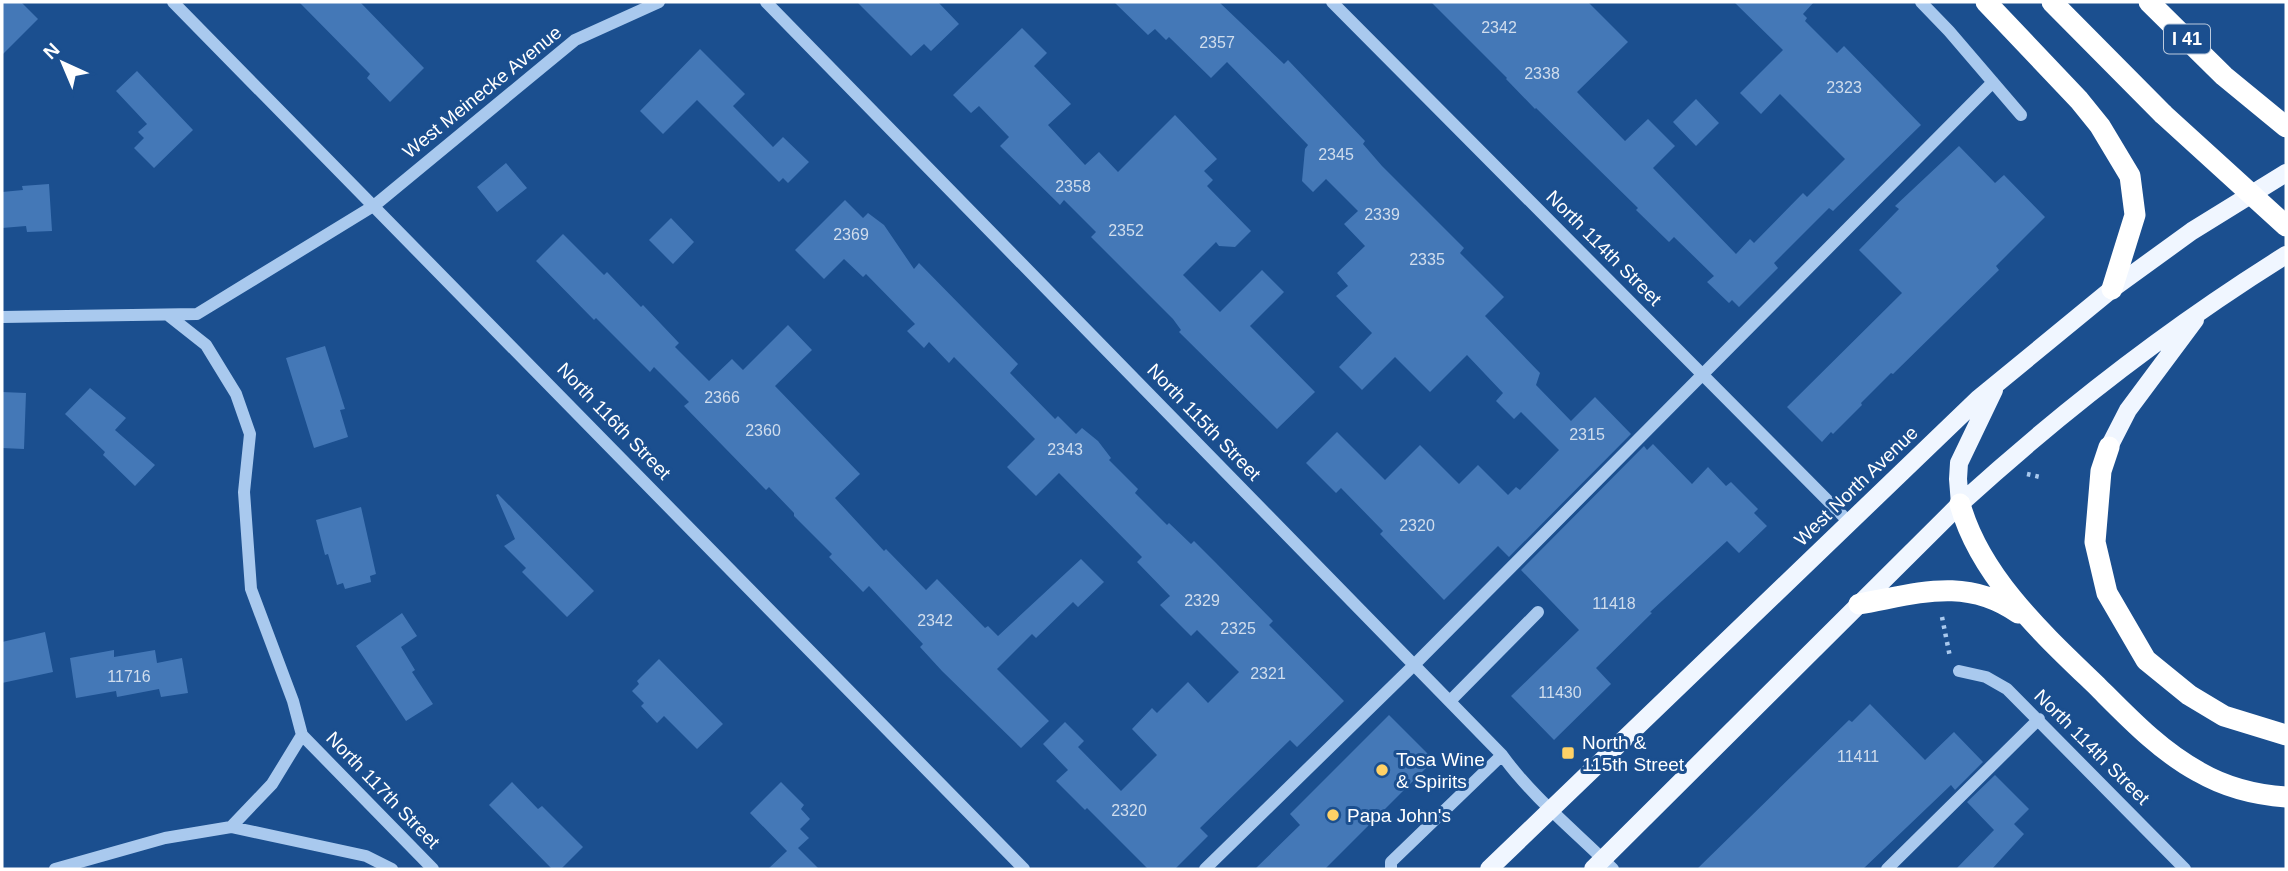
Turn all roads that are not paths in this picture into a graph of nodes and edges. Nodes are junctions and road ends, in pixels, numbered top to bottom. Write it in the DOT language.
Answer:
graph roads {
  1 [pos="173,2"];
  2 [pos="659,2"];
  3 [pos="766,2"];
  4 [pos="1332,2"];
  5 [pos="1921,2"];
  6 [pos="1986,2"];
  7 [pos="2052,2"];
  8 [pos="2149,2"];
  9 [pos="1993,82"];
  10 [pos="2021,115"];
  11 [pos="2286,127"];
  12 [pos="2286,173"];
  13 [pos="375,205"];
  14 [pos="2286,226"];
  15 [pos="2286,255"];
  16 [pos="2112,289"];
  17 [pos="2207,305"];
  18 [pos="168,315"];
  19 [pos="2,317"];
  20 [pos="1702,374"];
  21 [pos="1997,384"];
  22 [pos="2109,447"];
  23 [pos="1960,504"];
  24 [pos="1849,522"];
  25 [pos="1859,604"];
  26 [pos="1538,612"];
  27 [pos="2034,625"];
  28 [pos="1414,665"];
  29 [pos="1959,671"];
  30 [pos="1450,701"];
  31 [pos="2039,719"];
  32 [pos="302,735"];
  33 [pos="2286,736"];
  34 [pos="1502,755"];
  35 [pos="2286,797"];
  36 [pos="1550,810"];
  37 [pos="231,827"];
  38 [pos="1603,866"];
  39 [pos="55,869"];
  40 [pos="393,869"];
  41 [pos="433,869"];
  42 [pos="1024,869"];
  43 [pos="1205,869"];
  44 [pos="1391,869"];
  45 [pos="1489,869"];
  46 [pos="1887,869"];
  47 [pos="2185,869"];
  1 -- 13 [label="street, North 116th Street"];
  2 -- 13 [label="street, West Meinecke Avenue"];
  3 -- 28 [label="street, North 115th Street"];
  4 -- 20 [label="street, North 114th Street"];
  5 -- 9 [label="street"];
  6 -- 16 [label="highway"];
  7 -- 14 [label="highway, bridge"];
  8 -- 11 [label="highway, I 41"];
  9 -- 10 [label="street"];
  9 -- 20 [label="street"];
  12 -- 16 [label="main road, West North Avenue"];
  13 -- 18 [label="street"];
  13 -- 42 [label="street, North 116th Street"];
  15 -- 17 [label="main road"];
  16 -- 21 [label="main road, West North Avenue"];
  17 -- 22 [label="main road"];
  17 -- 23 [label="main road"];
  18 -- 19 [label="street"];
  18 -- 32 [label="street, North 117th Street"];
  20 -- 24 [label="street, North 114th Street"];
  20 -- 28 [label="street"];
  21 -- 23 [label="main road"];
  21 -- 24 [label="main road, West North Avenue"];
  22 -- 33 [label="highway"];
  23 -- 25 [label="main road"];
  23 -- 27 [label="highway"];
  24 -- 36 [label="main road, West North Avenue"];
  25 -- 27 [label="highway"];
  25 -- 38 [label="main road"];
  26 -- 30 [label="street"];
  27 -- 35 [label="highway"];
  28 -- 30 [label="street, North 115th Street"];
  28 -- 43 [label="street"];
  29 -- 31 [label="street, North 114th Street"];
  30 -- 34 [label="street, North 115th Street"];
  31 -- 46 [label="street"];
  31 -- 47 [label="street, North 114th Street"];
  32 -- 37 [label="street"];
  32 -- 41 [label="street, North 117th Street"];
  34 -- 36 [label="street, North 115th Street"];
  34 -- 44 [label="street"];
  36 -- 38 [label="street, North 115th Street"];
  36 -- 45 [label="main road, West North Avenue"];
  37 -- 39 [label="street"];
  37 -- 40 [label="street"];
}
